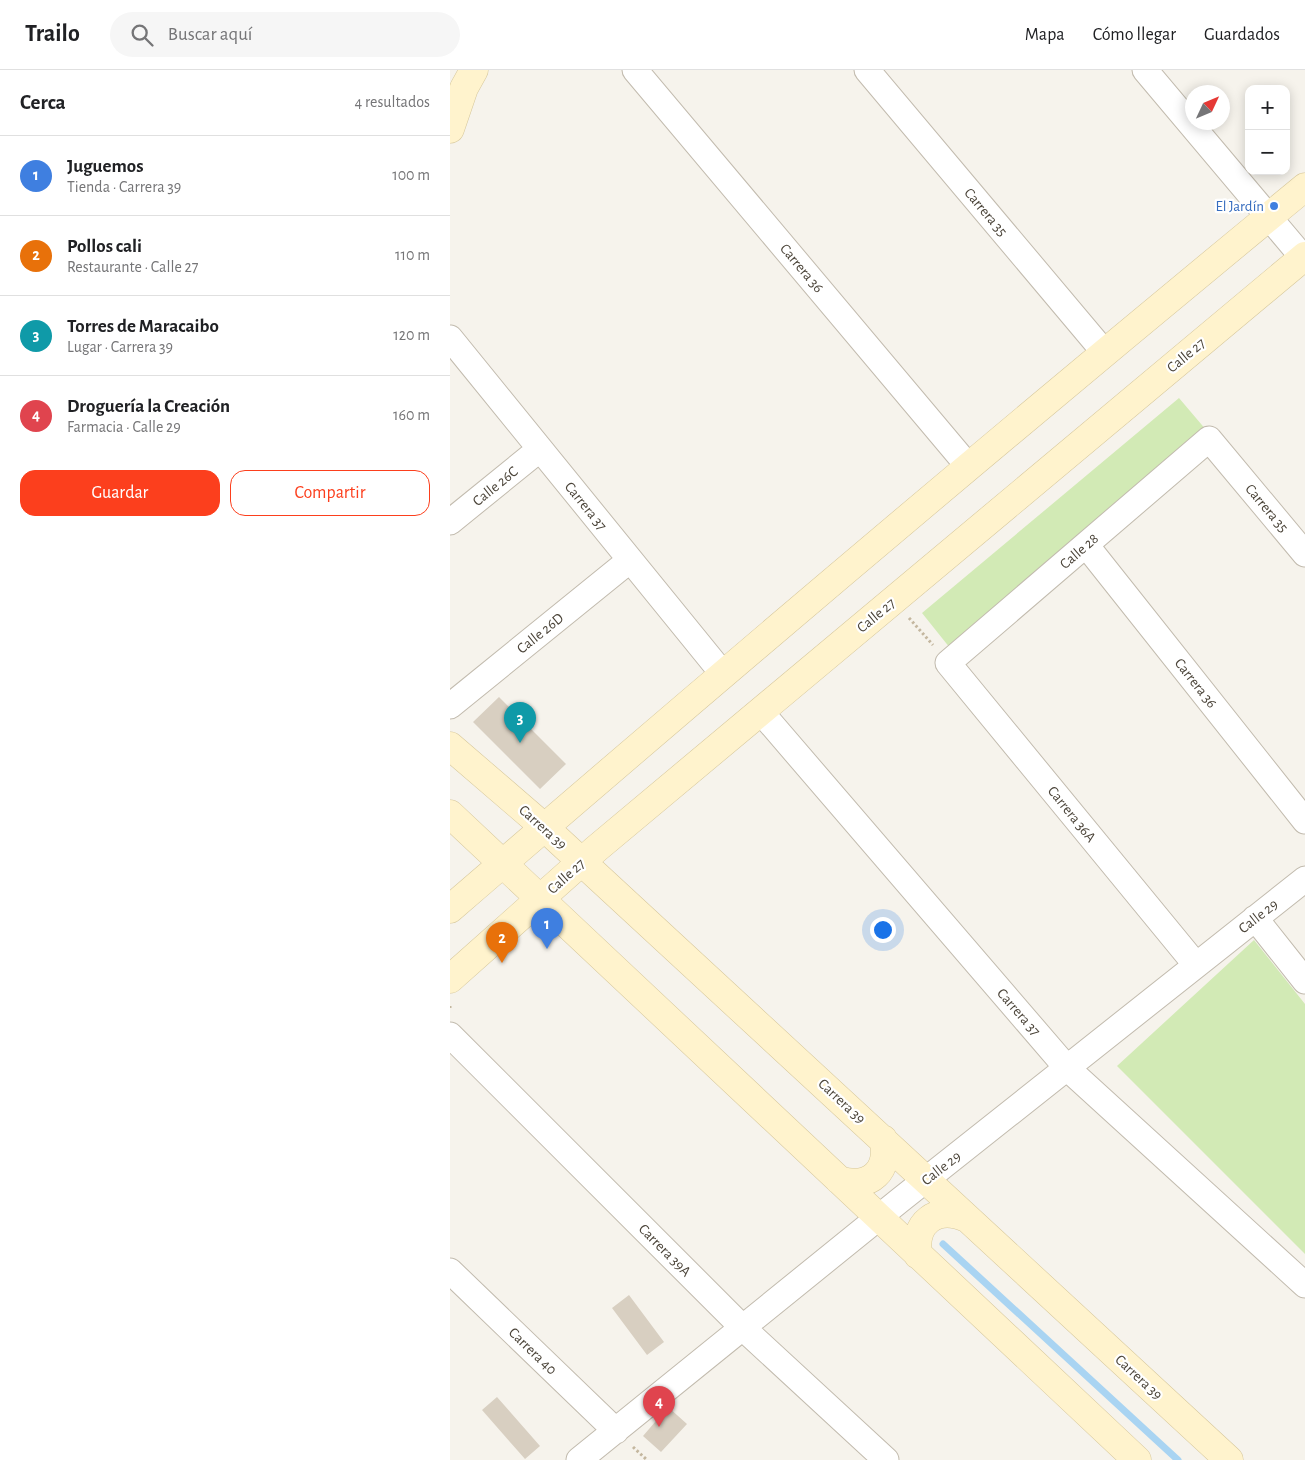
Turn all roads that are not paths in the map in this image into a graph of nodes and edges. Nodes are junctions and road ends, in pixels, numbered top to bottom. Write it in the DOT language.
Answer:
graph roads {
  1 [pos="474,70"];
  2 [pos="635,70"];
  3 [pos="867,70"];
  4 [pos="1145,70"];
  5 [pos="450,129"];
  6 [pos="1305,187"];
  7 [pos="1269,217"];
  8 [pos="1304,258"];
  9 [pos="450,338"];
  10 [pos="1105,353"];
  11 [pos="1209,439"];
  12 [pos="540,449"];
  13 [pos="969,467"];
  14 [pos="450,522"];
  15 [pos="1086,545"];
  16 [pos="1305,554"];
  17 [pos="630,560"];
  18 [pos="948,663"];
  19 [pos="723,674"];
  20 [pos="450,706"];
  21 [pos="761,712"];
  22 [pos="450,746"];
  23 [pos="450,814"];
  24 [pos="1305,821"];
  25 [pos="544,827"];
  26 [pos="581,862"];
  27 [pos="502,864"];
  28 [pos="1305,879"];
  29 [pos="541,899"];
  30 [pos="450,909"];
  31 [pos="1255,918"];
  32 [pos="1196,965"];
  33 [pos="450,979"];
  34 [pos="1305,981"];
  35 [pos="450,1035"];
  36 [pos="1067,1068"];
  37 [pos="883,1139"];
  38 [pos="926,1179"];
  39 [pos="839,1180"];
  40 [pos="879,1217"];
  41 [pos="966,1218"];
  42 [pos="918,1255"];
  43 [pos="450,1271"];
  44 [pos="1305,1285"];
  45 [pos="743,1328"];
  46 [pos="616,1431"];
  47 [pos="871,1455"];
  48 [pos="580,1460"];
  49 [pos="1137,1460"];
  50 [pos="1229,1460"];
  1 -- 5 [label="main road"];
  2 -- 13 [label="street, Carrera 36"];
  3 -- 10 [label="street, Carrera 35"];
  4 -- 7 [label="street"];
  6 -- 7 [label="main road"];
  7 -- 8 [label="street"];
  7 -- 10 [label="main road"];
  8 -- 21 [label="main road, Calle 27"];
  9 -- 12 [label="street, Carrera 37"];
  10 -- 13 [label="main road"];
  11 -- 15 [label="street, Calle 28"];
  11 -- 16 [label="street, Carrera 35"];
  12 -- 14 [label="street, Calle 26C"];
  12 -- 17 [label="street, Carrera 37"];
  13 -- 19 [label="main road"];
  15 -- 18 [label="street, Calle 28"];
  15 -- 24 [label="street, Carrera 36"];
  17 -- 19 [label="street, Carrera 37"];
  17 -- 20 [label="street, Calle 26D"];
  18 -- 32 [label="street, Carrera 36A"];
  19 -- 25 [label="main road"];
  21 -- 26 [label="main road, Calle 27"];
  21 -- 36 [label="street, Carrera 37"];
  22 -- 25 [label="main road, Carrera 39"];
  23 -- 27 [label="main road"];
  25 -- 26 [label="main road, Carrera 39"];
  25 -- 27 [label="main road"];
  26 -- 29 [label="main road, Calle 27"];
  26 -- 37 [label="main road, Carrera 39"];
  27 -- 29 [label="main road"];
  27 -- 30 [label="main road"];
  28 -- 31 [label="street, Calle 29"];
  29 -- 33 [label="main road, Calle 27"];
  29 -- 39 [label="main road"];
  31 -- 32 [label="street, Calle 29"];
  31 -- 34 [label="street"];
  32 -- 36 [label="street, Calle 29"];
  35 -- 45 [label="street, Carrera 39A"];
  36 -- 38 [label="street, Calle 29"];
  36 -- 44 [label="street, Carrera 37"];
  37 -- 38 [label="main road, Carrera 39"];
  37 -- 39 [label="main road"];
  38 -- 40 [label="street, Calle 29"];
  38 -- 41 [label="main road, Carrera 39"];
  39 -- 40 [label="main road"];
  40 -- 42 [label="main road"];
  40 -- 45 [label="street, Calle 29"];
  41 -- 42 [label="main road"];
  41 -- 50 [label="main road, Carrera 39"];
  42 -- 49 [label="main road"];
  43 -- 46 [label="street, Carrera 40"];
  45 -- 46 [label="street, Calle 29"];
  45 -- 47 [label="street, Carrera 39A"];
  46 -- 48 [label="street, Calle 29"];
}
